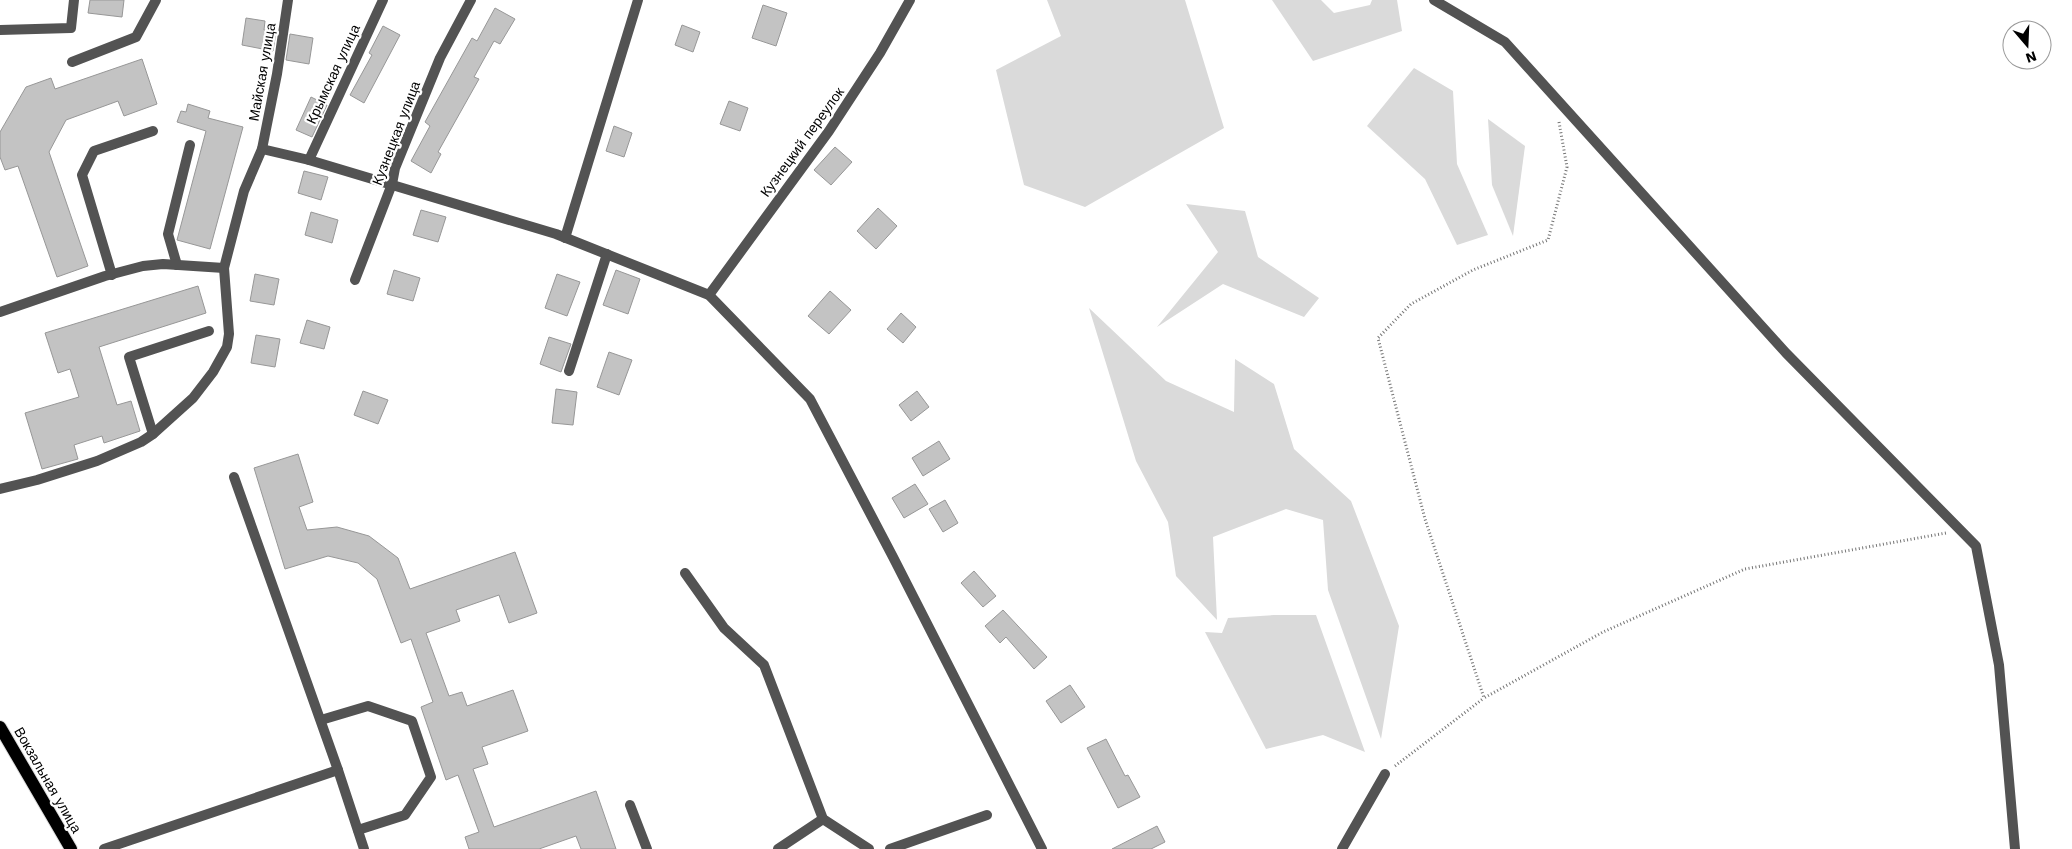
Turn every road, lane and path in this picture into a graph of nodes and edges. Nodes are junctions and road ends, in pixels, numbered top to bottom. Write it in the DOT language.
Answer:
graph roads {
  1 [pos="74,0"];
  2 [pos="156,0"];
  3 [pos="288,0"];
  4 [pos="383,0"];
  5 [pos="471,0"];
  6 [pos="638,0"];
  7 [pos="910,0"];
  8 [pos="1434,0"];
  9 [pos="0,30"];
  10 [pos="72,62"];
  11 [pos="1554,97"];
  12 [pos="153,131"];
  13 [pos="190,145"];
  14 [pos="262,149"];
  15 [pos="309,160"];
  16 [pos="392,184"];
  17 [pos="565,238"];
  18 [pos="607,254"];
  19 [pos="177,265"];
  20 [pos="224,268"];
  21 [pos="112,275"];
  22 [pos="356,280"];
  23 [pos="709,295"];
  24 [pos="0,312"];
  25 [pos="209,331"];
  26 [pos="569,371"];
  27 [pos="154,434"];
  28 [pos="234,477"];
  29 [pos="0,489"];
  30 [pos="1961,530"];
  31 [pos="685,574"];
  32 [pos="1484,698"];
  33 [pos="321,720"];
  34 [pos="0,727"];
  35 [pos="338,770"];
  36 [pos="1385,774"];
  37 [pos="630,805"];
  38 [pos="987,815"];
  39 [pos="823,819"];
  40 [pos="358,830"];
  41 [pos="71,849"];
  42 [pos="104,849"];
  43 [pos="364,849"];
  44 [pos="647,849"];
  45 [pos="778,849"];
  46 [pos="869,849"];
  47 [pos="890,849"];
  48 [pos="1042,849"];
  49 [pos="1342,849"];
  50 [pos="2015,849"];
  1 -- 9 [label="street"];
  2 -- 10 [label="street"];
  3 -- 14 [label="street, Майская улица"];
  4 -- 15 [label="street, Крымская улица"];
  5 -- 16 [label="street, Кузнецкая улица"];
  6 -- 17 [label="street"];
  7 -- 23 [label="street, Кузнецкий переулок"];
  8 -- 11 [label="street"];
  11 -- 30 [label="street"];
  11 -- 32 [label="path"];
  12 -- 21 [label="street"];
  13 -- 19 [label="street"];
  14 -- 15 [label="street"];
  14 -- 20 [label="street, Майская улица"];
  15 -- 16 [label="street"];
  16 -- 17 [label="street"];
  16 -- 22 [label="street, Кузнецкая улица"];
  17 -- 18 [label="street"];
  18 -- 23 [label="street"];
  18 -- 26 [label="street"];
  19 -- 20 [label="street"];
  19 -- 21 [label="street"];
  20 -- 27 [label="street, Майская улица"];
  21 -- 24 [label="street"];
  23 -- 48 [label="street"];
  25 -- 27 [label="street"];
  27 -- 29 [label="street, Майская улица"];
  28 -- 33 [label="street"];
  30 -- 32 [label="path"];
  30 -- 50 [label="street"];
  31 -- 39 [label="street"];
  32 -- 36 [label="path"];
  33 -- 35 [label="street"];
  33 -- 40 [label="street"];
  34 -- 41 [label="main road, Вокзальная улица"];
  35 -- 40 [label="street"];
  35 -- 42 [label="street"];
  36 -- 49 [label="street"];
  37 -- 44 [label="street"];
  38 -- 47 [label="street"];
  39 -- 45 [label="street"];
  39 -- 46 [label="street"];
  40 -- 43 [label="street"];
}
